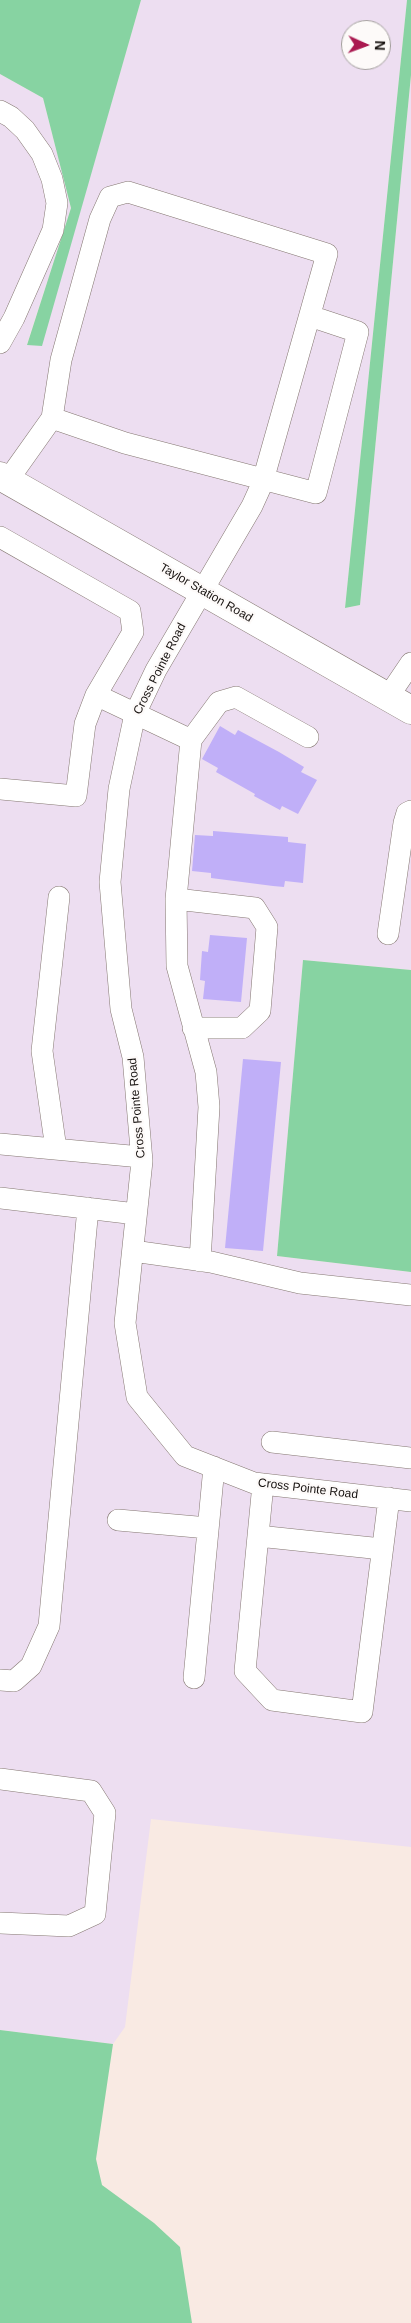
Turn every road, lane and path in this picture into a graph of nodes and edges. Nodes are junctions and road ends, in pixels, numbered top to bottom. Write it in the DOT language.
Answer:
graph roads {
  1 [pos="0,110"];
  2 [pos="310,316"];
  3 [pos="0,343"];
  4 [pos="52,418"];
  5 [pos="4,478"];
  6 [pos="264,480"];
  7 [pos="0,536"];
  8 [pos="202,590"];
  9 [pos="411,663"];
  10 [pos="96,695"];
  11 [pos="388,697"];
  12 [pos="411,710"];
  13 [pos="135,714"];
  14 [pos="308,736"];
  15 [pos="191,740"];
  16 [pos="0,789"];
  17 [pos="411,811"];
  18 [pos="58,897"];
  19 [pos="176,899"];
  20 [pos="388,934"];
  21 [pos="193,1028"];
  22 [pos="0,1144"];
  23 [pos="56,1149"];
  24 [pos="141,1157"];
  25 [pos="0,1198"];
  26 [pos="88,1208"];
  27 [pos="136,1214"];
  28 [pos="132,1251"];
  29 [pos="200,1261"];
  30 [pos="411,1295"];
  31 [pos="272,1442"];
  32 [pos="411,1458"];
  33 [pos="214,1467"];
  34 [pos="263,1484"];
  35 [pos="389,1498"];
  36 [pos="411,1501"];
  37 [pos="118,1520"];
  38 [pos="208,1528"];
  39 [pos="258,1536"];
  40 [pos="382,1549"];
  41 [pos="194,1678"];
  42 [pos="0,1680"];
  43 [pos="0,1779"];
  44 [pos="0,1923"];
  1 -- 3 [label="street"];
  2 -- 4 [label="street, Cross Pointe Road"];
  2 -- 6 [label="street, Cross Pointe Road"];
  2 -- 6 [label="street"];
  4 -- 5 [label="street"];
  4 -- 6 [label="street"];
  5 -- 8 [label="main road, Taylor Station Road"];
  6 -- 8 [label="street, Cross Pointe Road"];
  7 -- 10 [label="street"];
  8 -- 11 [label="main road, Taylor Station Road"];
  8 -- 13 [label="street, Cross Pointe Road"];
  9 -- 11 [label="street"];
  10 -- 13 [label="street"];
  10 -- 16 [label="street"];
  11 -- 12 [label="main road, Taylor Station Road"];
  13 -- 15 [label="street"];
  13 -- 24 [label="street, Cross Pointe Road"];
  14 -- 15 [label="street"];
  15 -- 19 [label="street"];
  17 -- 20 [label="street"];
  18 -- 23 [label="street"];
  19 -- 21 [label="street"];
  19 -- 21 [label="street"];
  21 -- 29 [label="street"];
  22 -- 23 [label="street"];
  23 -- 24 [label="street"];
  24 -- 27 [label="street, Cross Pointe Road"];
  25 -- 26 [label="street"];
  26 -- 27 [label="street"];
  26 -- 42 [label="street"];
  27 -- 28 [label="street, Cross Pointe Road"];
  28 -- 29 [label="street"];
  28 -- 33 [label="street, Cross Pointe Road"];
  29 -- 30 [label="street"];
  31 -- 32 [label="street"];
  33 -- 34 [label="street, Cross Pointe Road"];
  33 -- 38 [label="street"];
  34 -- 35 [label="street, Cross Pointe Road"];
  34 -- 39 [label="street"];
  35 -- 36 [label="street, Cross Pointe Road"];
  35 -- 40 [label="street"];
  37 -- 38 [label="street"];
  38 -- 41 [label="street"];
  39 -- 40 [label="street"];
  39 -- 40 [label="street"];
  43 -- 44 [label="street"];
}
